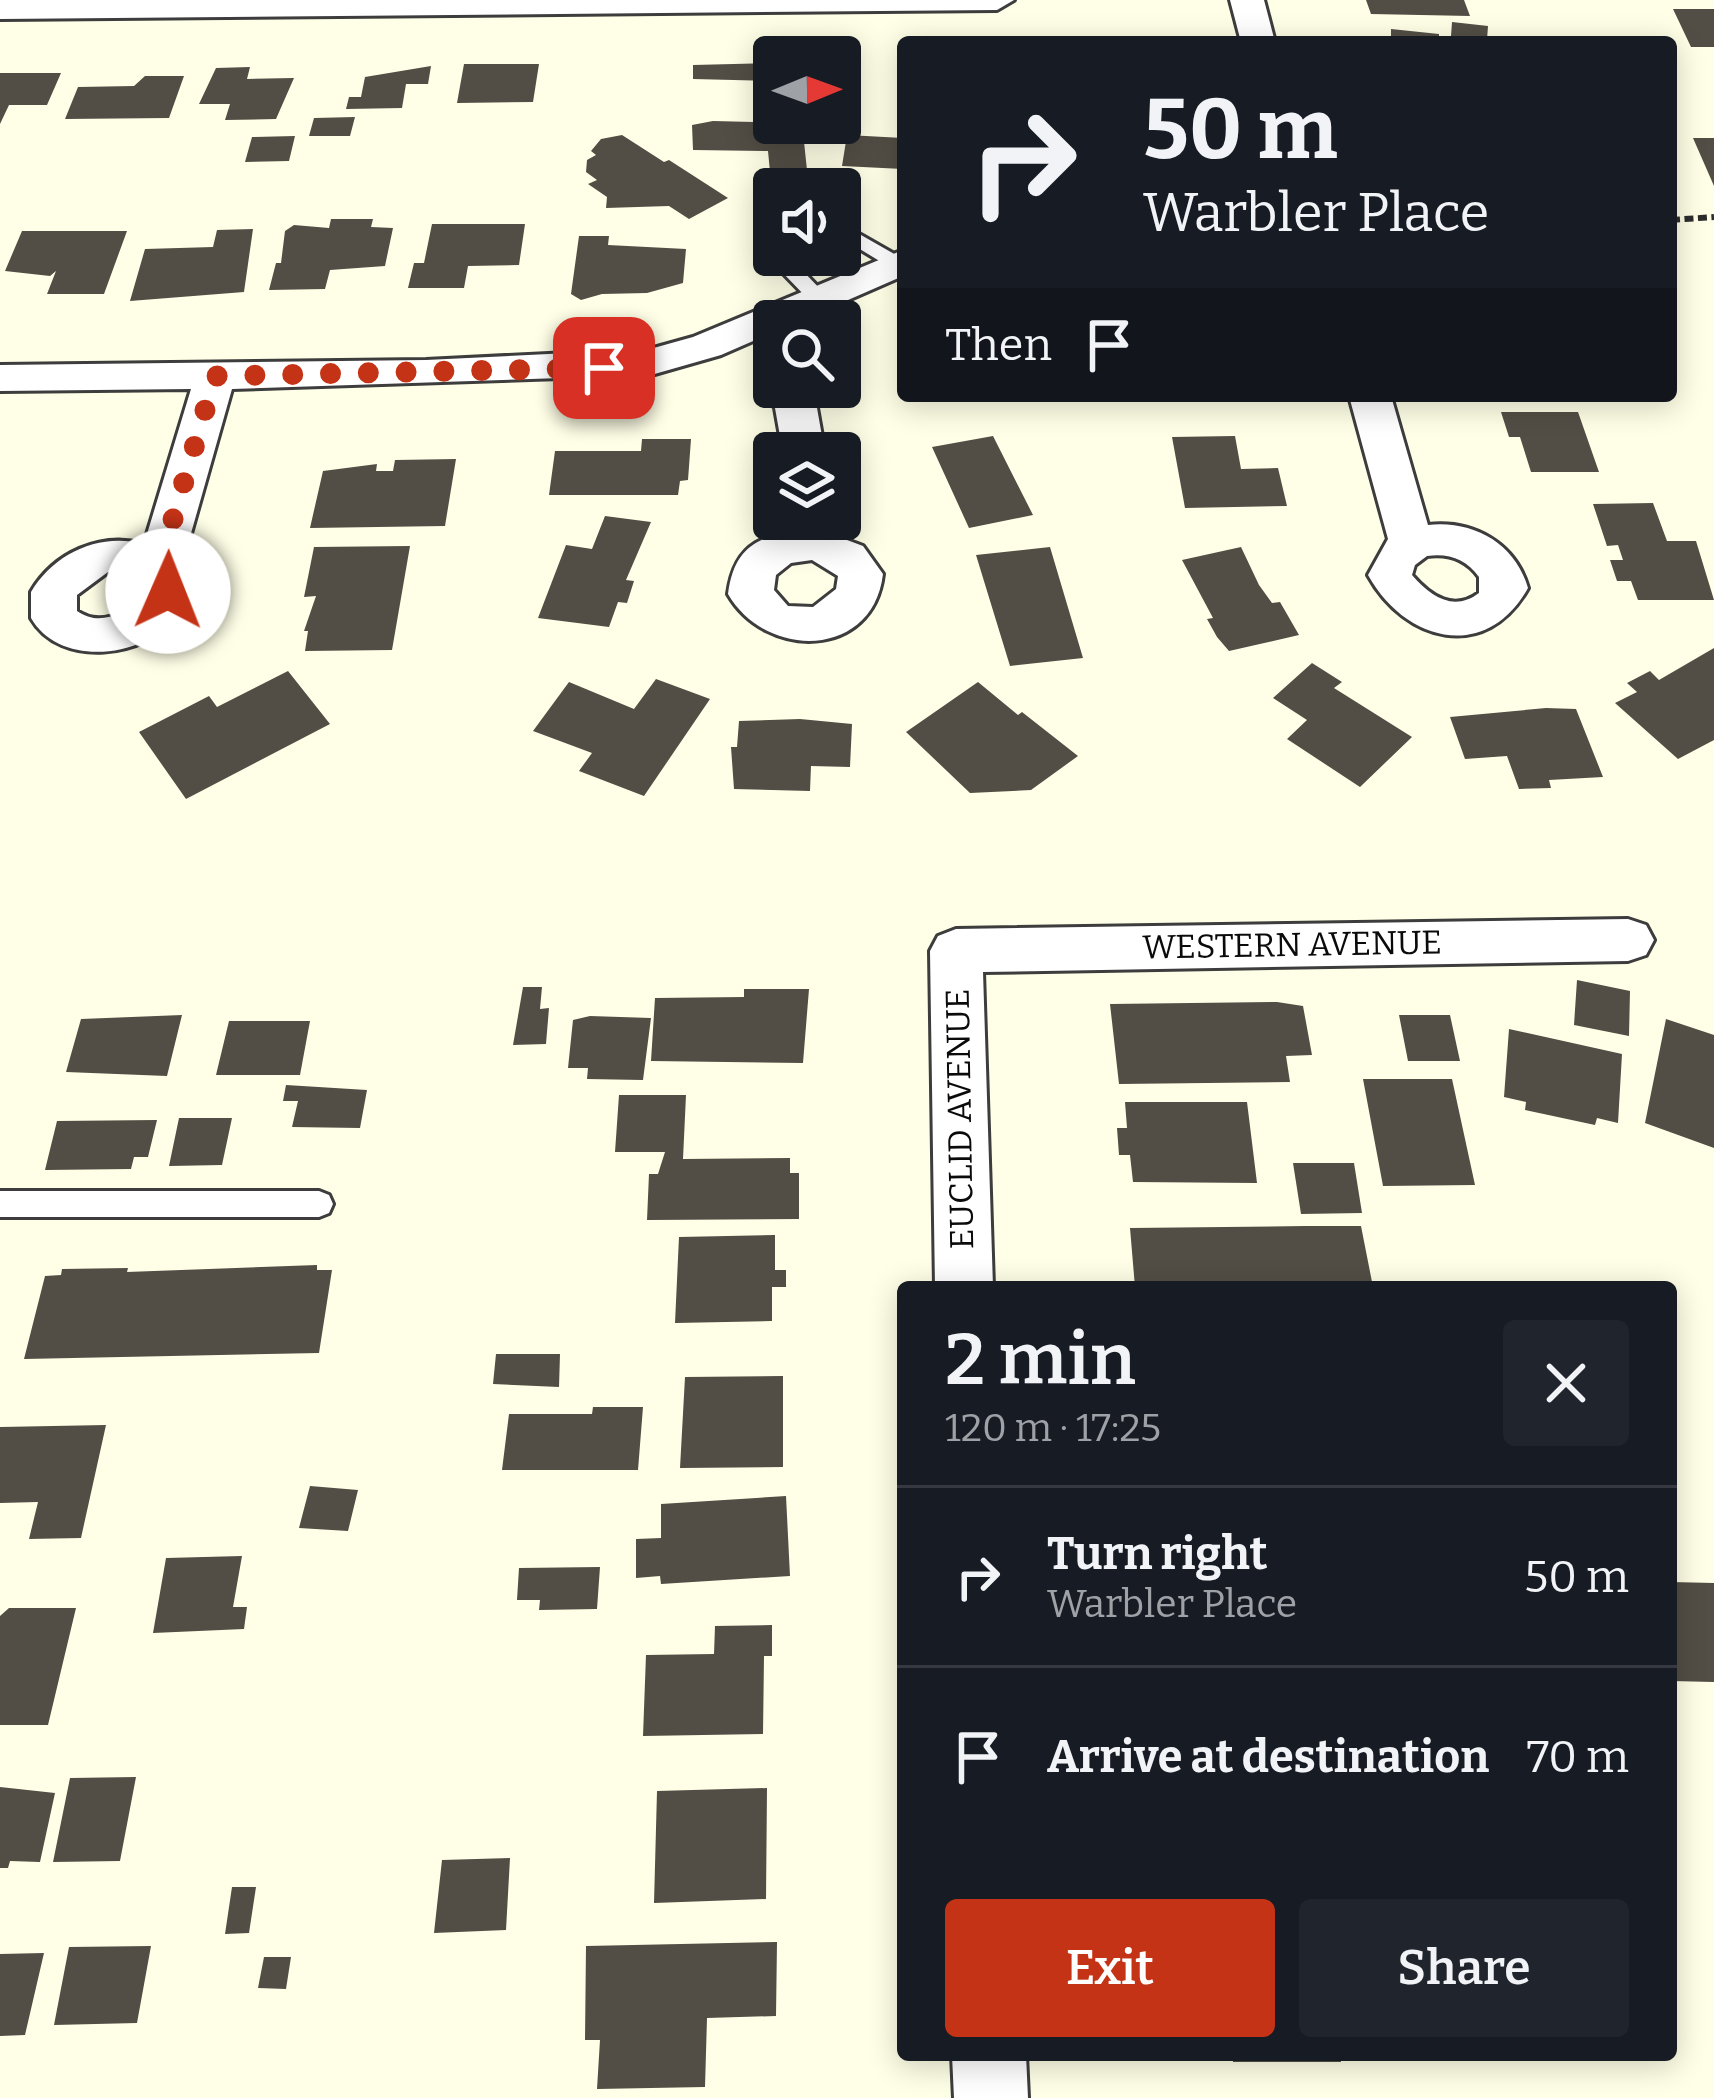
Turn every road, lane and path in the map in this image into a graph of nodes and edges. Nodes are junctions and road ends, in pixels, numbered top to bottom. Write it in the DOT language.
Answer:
graph roads {
  1 [pos="997,0"];
  2 [pos="1247,0"];
  3 [pos="0,9"];
  4 [pos="1256,36"];
  5 [pos="1714,217"];
  6 [pos="1677,220"];
  7 [pos="861,241"];
  8 [pos="897,261"];
  9 [pos="897,264"];
  10 [pos="796,276"];
  11 [pos="817,297"];
  12 [pos="731,337"];
  13 [pos="753,355"];
  14 [pos="215,376"];
  15 [pos="0,378"];
  16 [pos="1372,402"];
  17 [pos="1412,543"];
  18 [pos="159,567"];
  19 [pos="1628,940"];
  20 [pos="956,951"];
  21 [pos="0,1204"];
  22 [pos="319,1204"];
  23 [pos="964,1281"];
  24 [pos="989,2061"];
  25 [pos="991,2098"];
  1 -- 3 [label="street"];
  2 -- 4 [label="street"];
  5 -- 6 [label="path"];
  7 -- 8 [label="lane"];
  9 -- 11 [label="street"];
  10 -- 11 [label="lane"];
  11 -- 12 [label="street"];
  12 -- 13 [label="street"];
  12 -- 14 [label="street"];
  14 -- 15 [label="street"];
  14 -- 18 [label="street"];
  16 -- 17 [label="street"];
  19 -- 20 [label="street, WESTERN AVENUE"];
  20 -- 23 [label="street, EUCLID AVENUE"];
  21 -- 22 [label="lane"];
  24 -- 25 [label="street"];
}
